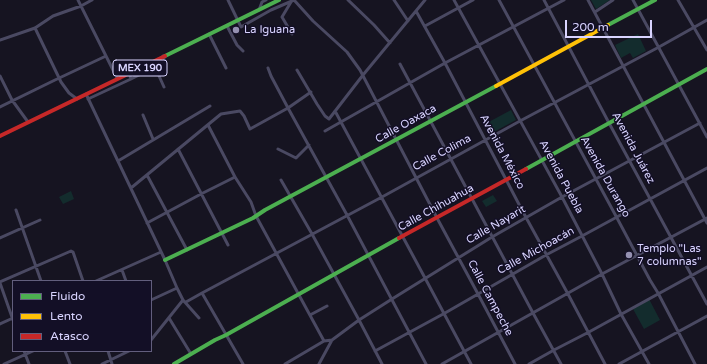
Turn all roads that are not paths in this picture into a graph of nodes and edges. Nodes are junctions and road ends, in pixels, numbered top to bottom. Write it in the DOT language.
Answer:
graph roads {
  1 [pos="78,0"];
  2 [pos="92,0"];
  3 [pos="228,0"];
  4 [pos="266,0"];
  5 [pos="279,0"];
  6 [pos="348,0"];
  7 [pos="394,0"];
  8 [pos="425,0"];
  9 [pos="454,0"];
  10 [pos="473,0"];
  11 [pos="499,0"];
  12 [pos="544,0"];
  13 [pos="564,0"];
  14 [pos="588,0"];
  15 [pos="613,0"];
  16 [pos="633,0"];
  17 [pos="655,0"];
  18 [pos="678,0"];
  19 [pos="293,1"];
  20 [pos="81,6"];
  21 [pos="458,8"];
  22 [pos="548,8"];
  23 [pos="638,9"];
  24 [pos="259,10"];
  25 [pos="416,11"];
  26 [pos="595,12"];
  27 [pos="238,20"];
  28 [pos="707,20"];
  29 [pos="408,21"];
  30 [pos="227,26"];
  31 [pos="425,26"];
  32 [pos="513,27"];
  33 [pos="35,28"];
  34 [pos="603,28"];
  35 [pos="695,28"];
  36 [pos="210,34"];
  37 [pos="292,34"];
  38 [pos="0,40"];
  39 [pos="390,43"];
  40 [pos="479,45"];
  41 [pos="569,46"];
  42 [pos="659,47"];
  43 [pos="707,50"];
  44 [pos="243,51"];
  45 [pos="106,56"];
  46 [pos="163,56"];
  47 [pos="445,63"];
  48 [pos="400,64"];
  49 [pos="145,65"];
  50 [pos="535,65"];
  51 [pos="624,66"];
  52 [pos="155,67"];
  53 [pos="226,68"];
  54 [pos="268,68"];
  55 [pos="707,69"];
  56 [pos="297,70"];
  57 [pos="147,71"];
  58 [pos="129,73"];
  59 [pos="363,75"];
  60 [pos="0,76"];
  61 [pos="59,78"];
  62 [pos="117,78"];
  63 [pos="131,79"];
  64 [pos="500,83"];
  65 [pos="410,84"];
  66 [pos="589,84"];
  67 [pos="679,84"];
  68 [pos="164,87"];
  69 [pos="311,92"];
  70 [pos="87,96"];
  71 [pos="77,99"];
  72 [pos="12,100"];
  73 [pos="377,102"];
  74 [pos="465,102"];
  75 [pos="554,103"];
  76 [pos="644,104"];
  77 [pos="210,106"];
  78 [pos="0,107"];
  79 [pos="288,108"];
  80 [pos="335,111"];
  81 [pos="143,116"];
  82 [pos="430,121"];
  83 [pos="520,121"];
  84 [pos="28,122"];
  85 [pos="341,122"];
  86 [pos="609,123"];
  87 [pos="700,123"];
  88 [pos="208,125"];
  89 [pos="325,131"];
  90 [pos="0,136"];
  91 [pos="707,137"];
  92 [pos="153,139"];
  93 [pos="396,139"];
  94 [pos="486,140"];
  95 [pos="576,142"];
  96 [pos="664,142"];
  97 [pos="309,145"];
  98 [pos="178,149"];
  99 [pos="278,149"];
  100 [pos="361,158"];
  101 [pos="451,159"];
  102 [pos="118,161"];
  103 [pos="542,161"];
  104 [pos="629,161"];
  105 [pos="707,168"];
  106 [pos="148,175"];
  107 [pos="235,177"];
  108 [pos="326,177"];
  109 [pos="416,178"];
  110 [pos="596,179"];
  111 [pos="281,180"];
  112 [pos="506,180"];
  113 [pos="684,181"];
  114 [pos="131,188"];
  115 [pos="201,194"];
  116 [pos="290,197"];
  117 [pos="382,197"];
  118 [pos="562,197"];
  119 [pos="472,198"];
  120 [pos="650,200"];
  121 [pos="16,210"];
  122 [pos="167,212"];
  123 [pos="347,215"];
  124 [pos="256,216"];
  125 [pos="437,218"];
  126 [pos="526,218"];
  127 [pos="617,218"];
  128 [pos="40,220"];
  129 [pos="706,220"];
  130 [pos="147,223"];
  131 [pos="22,228"];
  132 [pos="222,233"];
  133 [pos="312,234"];
  134 [pos="402,236"];
  135 [pos="582,236"];
  136 [pos="492,237"];
  137 [pos="671,237"];
  138 [pos="0,238"];
  139 [pos="228,245"];
  140 [pos="187,250"];
  141 [pos="161,252"];
  142 [pos="276,253"];
  143 [pos="546,255"];
  144 [pos="368,256"];
  145 [pos="637,256"];
  146 [pos="459,258"];
  147 [pos="165,260"];
  148 [pos="35,267"];
  149 [pos="707,267"];
  150 [pos="122,270"];
  151 [pos="512,274"];
  152 [pos="602,274"];
  153 [pos="334,275"];
  154 [pos="691,275"];
  155 [pos="426,278"];
  156 [pos="41,280"];
  157 [pos="83,280"];
  158 [pos="98,280"];
  159 [pos="126,280"];
  160 [pos="0,283"];
  161 [pos="178,288"];
  162 [pos="202,293"];
  163 [pos="658,293"];
  164 [pos="299,294"];
  165 [pos="478,294"];
  166 [pos="568,294"];
  167 [pos="392,299"];
  168 [pos="152,300"];
  169 [pos="185,301"];
  170 [pos="707,304"];
  171 [pos="327,306"];
  172 [pos="444,313"];
  173 [pos="533,314"];
  174 [pos="621,314"];
  175 [pos="310,315"];
  176 [pos="12,316"];
  177 [pos="707,316"];
  178 [pos="169,318"];
  179 [pos="199,318"];
  180 [pos="12,319"];
  181 [pos="359,320"];
  182 [pos="0,324"];
  183 [pos="409,332"];
  184 [pos="589,332"];
  185 [pos="678,332"];
  186 [pos="498,333"];
  187 [pos="226,335"];
  188 [pos="152,339"];
  189 [pos="332,340"];
  190 [pos="324,341"];
  191 [pos="554,350"];
  192 [pos="375,351"];
  193 [pos="464,351"];
  194 [pos="642,351"];
  195 [pos="65,352"];
  196 [pos="108,352"];
  197 [pos="127,352"];
  198 [pos="25,353"];
  199 [pos="191,354"];
  200 [pos="111,360"];
  201 [pos="290,363"];
  202 [pos="4,364"];
  203 [pos="28,364"];
  204 [pos="70,364"];
  205 [pos="102,364"];
  206 [pos="112,364"];
  207 [pos="174,364"];
  208 [pos="243,364"];
  209 [pos="285,364"];
  210 [pos="319,364"];
  211 [pos="382,364"];
  212 [pos="426,364"];
  213 [pos="442,364"];
  214 [pos="471,364"];
  215 [pos="515,364"];
  216 [pos="529,364"];
  217 [pos="561,364"];
  218 [pos="605,364"];
  219 [pos="619,364"];
  220 [pos="649,364"];
  221 [pos="695,364"];
  1 -- 20 [label="street"];
  2 -- 20 [label="street"];
  3 -- 27 [label="street"];
  4 -- 24 [label="street"];
  5 -- 24 [label="street, MEX 190"];
  6 -- 39 [label="street"];
  7 -- 29 [label="street"];
  8 -- 25 [label="street"];
  9 -- 21 [label="street, Avenida Puebla"];
  10 -- 21 [label="street"];
  11 -- 32 [label="street, Avenida Durango"];
  12 -- 22 [label="street, Avenida Juárez"];
  13 -- 22 [label="street"];
  14 -- 26 [label="street"];
  15 -- 26 [label="street"];
  16 -- 23 [label="street"];
  17 -- 23 [label="street, Calle Oaxaca"];
  18 -- 35 [label="street"];
  19 -- 27 [label="street"];
  19 -- 37 [label="street"];
  19 -- 59 [label="street, Calle Campeche"];
  20 -- 33 [label="street"];
  20 -- 45 [label="street"];
  21 -- 31 [label="street"];
  21 -- 40 [label="street, Avenida Puebla"];
  22 -- 32 [label="street"];
  22 -- 41 [label="street, Avenida Juárez"];
  23 -- 34 [label="street, Calle Oaxaca"];
  23 -- 42 [label="street"];
  24 -- 27 [label="street, MEX 190"];
  25 -- 29 [label="street"];
  25 -- 31 [label="street, Avenida México"];
  26 -- 34 [label="street"];
  27 -- 30 [label="street, MEX 190"];
  28 -- 35 [label="street, Calle Colima"];
  29 -- 39 [label="street"];
  30 -- 36 [label="street, MEX 190"];
  30 -- 44 [label="street"];
  31 -- 47 [label="street, Avenida México"];
  32 -- 40 [label="street"];
  32 -- 50 [label="street, Avenida Durango"];
  33 -- 38 [label="street"];
  33 -- 61 [label="street"];
  34 -- 41 [label="street, Calle Oaxaca"];
  34 -- 51 [label="street"];
  35 -- 42 [label="street, Calle Colima"];
  35 -- 43 [label="street"];
  36 -- 46 [label="street, MEX 190"];
  36 -- 53 [label="street"];
  39 -- 59 [label="street"];
  40 -- 47 [label="street"];
  40 -- 64 [label="street, Avenida Puebla"];
  41 -- 50 [label="street, Calle Oaxaca"];
  41 -- 66 [label="street, Avenida Juárez"];
  42 -- 51 [label="street, Calle Colima"];
  42 -- 67 [label="street"];
  45 -- 61 [label="street"];
  45 -- 62 [label="street"];
  46 -- 49 [label="street, MEX 190"];
  46 -- 52 [label="street"];
  47 -- 65 [label="street"];
  47 -- 74 [label="street, Avenida México"];
  48 -- 65 [label="street"];
  49 -- 57 [label="street"];
  49 -- 58 [label="street, MEX 190"];
  50 -- 64 [label="street, Calle Oaxaca"];
  50 -- 75 [label="street, Avenida Durango"];
  51 -- 66 [label="street, Calle Colima"];
  51 -- 76 [label="street"];
  52 -- 57 [label="street"];
  52 -- 68 [label="street"];
  54 -- 79 [label="street"];
  55 -- 67 [label="street, Calle Chihuahua"];
  56 -- 69 [label="street"];
  57 -- 63 [label="street"];
  58 -- 62 [label="street, MEX 190"];
  58 -- 63 [label="street"];
  59 -- 73 [label="street, Calle Campeche"];
  59 -- 80 [label="street"];
  60 -- 72 [label="street"];
  61 -- 71 [label="street"];
  61 -- 72 [label="street"];
  62 -- 70 [label="street, MEX 190"];
  63 -- 70 [label="street"];
  64 -- 74 [label="street, Calle Oaxaca"];
  64 -- 83 [label="street, Avenida Puebla"];
  65 -- 73 [label="street"];
  65 -- 82 [label="street"];
  66 -- 75 [label="street, Calle Colima"];
  66 -- 86 [label="street, Avenida Juárez"];
  67 -- 76 [label="street, Calle Chihuahua"];
  67 -- 87 [label="street"];
  69 -- 79 [label="street"];
  69 -- 80 [label="street"];
  70 -- 71 [label="street, MEX 190"];
  70 -- 102 [label="street"];
  71 -- 84 [label="street, MEX 190"];
  72 -- 78 [label="street"];
  72 -- 84 [label="street"];
  73 -- 85 [label="street"];
  73 -- 93 [label="street, Calle Campeche"];
  74 -- 82 [label="street, Calle Oaxaca"];
  74 -- 94 [label="street, Avenida México"];
  75 -- 83 [label="street, Calle Colima"];
  75 -- 95 [label="street, Avenida Durango"];
  76 -- 86 [label="street, Calle Chihuahua"];
  76 -- 96 [label="street"];
  77 -- 92 [label="street"];
  79 -- 88 [label="street"];
  79 -- 97 [label="street"];
  80 -- 85 [label="street"];
  81 -- 92 [label="street"];
  82 -- 93 [label="street, Calle Oaxaca"];
  82 -- 101 [label="street"];
  83 -- 94 [label="street, Calle Colima"];
  83 -- 103 [label="street, Avenida Puebla"];
  84 -- 90 [label="street, MEX 190"];
  85 -- 89 [label="street"];
  85 -- 100 [label="street"];
  86 -- 95 [label="street, Calle Chihuahua"];
  86 -- 104 [label="street, Avenida Juárez"];
  87 -- 91 [label="street"];
  87 -- 96 [label="street, Calle Nayarit"];
  88 -- 98 [label="street"];
  88 -- 107 [label="street"];
  92 -- 102 [label="street"];
  93 -- 100 [label="street, Calle Oaxaca"];
  93 -- 109 [label="street, Calle Campeche"];
  94 -- 101 [label="street, Calle Colima"];
  94 -- 112 [label="street, Avenida México"];
  95 -- 103 [label="street, Calle Chihuahua"];
  95 -- 110 [label="street, Avenida Durango"];
  96 -- 104 [label="street, Calle Nayarit"];
  96 -- 113 [label="street"];
  97 -- 99 [label="street"];
  97 -- 108 [label="street"];
  98 -- 106 [label="street"];
  98 -- 115 [label="street"];
  100 -- 108 [label="street, Calle Oaxaca"];
  100 -- 117 [label="street"];
  101 -- 109 [label="street, Calle Colima"];
  101 -- 119 [label="street"];
  102 -- 114 [label="street"];
  103 -- 112 [label="street, Calle Chihuahua"];
  103 -- 118 [label="street, Avenida Puebla"];
  104 -- 110 [label="street, Calle Nayarit"];
  104 -- 120 [label="street, Avenida Juárez"];
  105 -- 113 [label="street, Calle Michoacán"];
  106 -- 114 [label="street"];
  106 -- 122 [label="street"];
  107 -- 115 [label="street"];
  107 -- 124 [label="street"];
  108 -- 116 [label="street, Calle Oaxaca"];
  108 -- 123 [label="street"];
  109 -- 117 [label="street, Calle Colima"];
  109 -- 125 [label="street, Calle Campeche"];
  110 -- 118 [label="street, Calle Nayarit"];
  110 -- 127 [label="street, Avenida Durango"];
  111 -- 116 [label="street"];
  112 -- 119 [label="street, Calle Chihuahua"];
  112 -- 126 [label="street, Avenida México"];
  113 -- 120 [label="street, Calle Michoacán"];
  113 -- 129 [label="street"];
  114 -- 130 [label="street"];
  115 -- 122 [label="street"];
  115 -- 132 [label="street"];
  116 -- 124 [label="street, Calle Oaxaca"];
  116 -- 133 [label="street"];
  117 -- 123 [label="street, Calle Colima"];
  117 -- 134 [label="street"];
  118 -- 126 [label="street, Calle Nayarit"];
  118 -- 135 [label="street, Avenida Puebla"];
  119 -- 125 [label="street, Calle Chihuahua"];
  119 -- 136 [label="street"];
  120 -- 127 [label="street, Calle Michoacán"];
  120 -- 137 [label="street, Avenida Juárez"];
  121 -- 131 [label="street"];
  122 -- 130 [label="street"];
  122 -- 140 [label="street"];
  123 -- 133 [label="street, Calle Colima"];
  123 -- 144 [label="street"];
  124 -- 132 [label="street, Calle Oaxaca"];
  124 -- 142 [label="street"];
  125 -- 134 [label="street, Calle Chihuahua"];
  125 -- 146 [label="street, Calle Campeche"];
  126 -- 136 [label="street, Calle Nayarit"];
  126 -- 143 [label="street, Avenida México"];
  127 -- 135 [label="street, Calle Michoacán"];
  127 -- 145 [label="street, Avenida Durango"];
  128 -- 131 [label="street"];
  129 -- 137 [label="street"];
  130 -- 141 [label="street"];
  131 -- 138 [label="street"];
  131 -- 148 [label="street"];
  132 -- 139 [label="street"];
  132 -- 140 [label="street, Calle Oaxaca"];
  133 -- 142 [label="street, Calle Colima"];
  133 -- 153 [label="street"];
  134 -- 144 [label="street, Calle Chihuahua"];
  134 -- 155 [label="street"];
  135 -- 143 [label="street, Calle Michoacán"];
  135 -- 152 [label="street, Avenida Puebla"];
  136 -- 146 [label="street, Calle Nayarit"];
  136 -- 151 [label="street"];
  137 -- 145 [label="street"];
  137 -- 154 [label="street, Avenida Juárez"];
  140 -- 147 [label="street, Calle Oaxaca"];
  141 -- 147 [label="street"];
  141 -- 150 [label="street"];
  142 -- 162 [label="street, Calle Colima"];
  142 -- 164 [label="street"];
  143 -- 151 [label="street, Calle Michoacán"];
  143 -- 166 [label="street, Avenida México"];
  144 -- 153 [label="street, Calle Chihuahua"];
  144 -- 167 [label="street"];
  145 -- 152 [label="street"];
  145 -- 163 [label="street, Avenida Durango"];
  146 -- 155 [label="street, Calle Nayarit"];
  146 -- 165 [label="street, Calle Campeche"];
  147 -- 161 [label="street"];
  148 -- 156 [label="street"];
  148 -- 157 [label="street"];
  148 -- 160 [label="street"];
  149 -- 154 [label="street"];
  150 -- 158 [label="street"];
  150 -- 159 [label="street"];
  151 -- 165 [label="street, Calle Michoacán"];
  151 -- 173 [label="street"];
  152 -- 166 [label="street"];
  152 -- 174 [label="street, Avenida Puebla"];
  153 -- 164 [label="street, Calle Chihuahua"];
  153 -- 181 [label="street"];
  154 -- 163 [label="street"];
  154 -- 170 [label="street, Avenida Juárez"];
  155 -- 167 [label="street, Calle Nayarit"];
  155 -- 172 [label="street"];
  160 -- 176 [label="street"];
  161 -- 168 [label="street"];
  161 -- 169 [label="street"];
  162 -- 169 [label="street, Calle Colima"];
  162 -- 187 [label="street"];
  163 -- 174 [label="street"];
  163 -- 185 [label="street, Avenida Durango"];
  164 -- 175 [label="street"];
  164 -- 187 [label="street, Calle Chihuahua"];
  165 -- 172 [label="street, Calle Michoacán"];
  165 -- 186 [label="street, Calle Campeche"];
  166 -- 173 [label="street"];
  166 -- 184 [label="street, Avenida México"];
  167 -- 181 [label="street, Calle Nayarit"];
  167 -- 183 [label="street"];
  169 -- 178 [label="street"];
  169 -- 179 [label="street"];
  171 -- 175 [label="street"];
  172 -- 183 [label="street, Calle Michoacán"];
  172 -- 193 [label="street"];
  173 -- 186 [label="street"];
  173 -- 191 [label="street"];
  174 -- 184 [label="street"];
  174 -- 194 [label="street, Avenida Puebla"];
  175 -- 190 [label="street"];
  177 -- 185 [label="street"];
  178 -- 188 [label="street"];
  178 -- 199 [label="street"];
  180 -- 182 [label="street"];
  181 -- 189 [label="street, Calle Nayarit"];
  181 -- 192 [label="street"];
  183 -- 192 [label="street, Calle Michoacán"];
  183 -- 212 [label="street"];
  184 -- 191 [label="street"];
  184 -- 218 [label="street, Avenida México"];
  185 -- 194 [label="street"];
  185 -- 221 [label="street, Avenida Durango"];
  186 -- 193 [label="street"];
  186 -- 215 [label="street, Calle Campeche"];
  187 -- 199 [label="street, Calle Chihuahua"];
  187 -- 208 [label="street"];
  189 -- 190 [label="street"];
  189 -- 210 [label="street, Calle Nayarit"];
  190 -- 201 [label="street"];
  191 -- 216 [label="street"];
  191 -- 217 [label="street"];
  192 -- 211 [label="street"];
  193 -- 213 [label="street"];
  193 -- 214 [label="street"];
  194 -- 219 [label="street"];
  194 -- 220 [label="street, Avenida Puebla"];
  195 -- 204 [label="street"];
  196 -- 200 [label="street"];
  197 -- 200 [label="street"];
  198 -- 202 [label="street"];
  198 -- 203 [label="street"];
  199 -- 207 [label="street, Calle Chihuahua"];
  200 -- 205 [label="street"];
  200 -- 206 [label="street"];
  201 -- 209 [label="street"];
}
